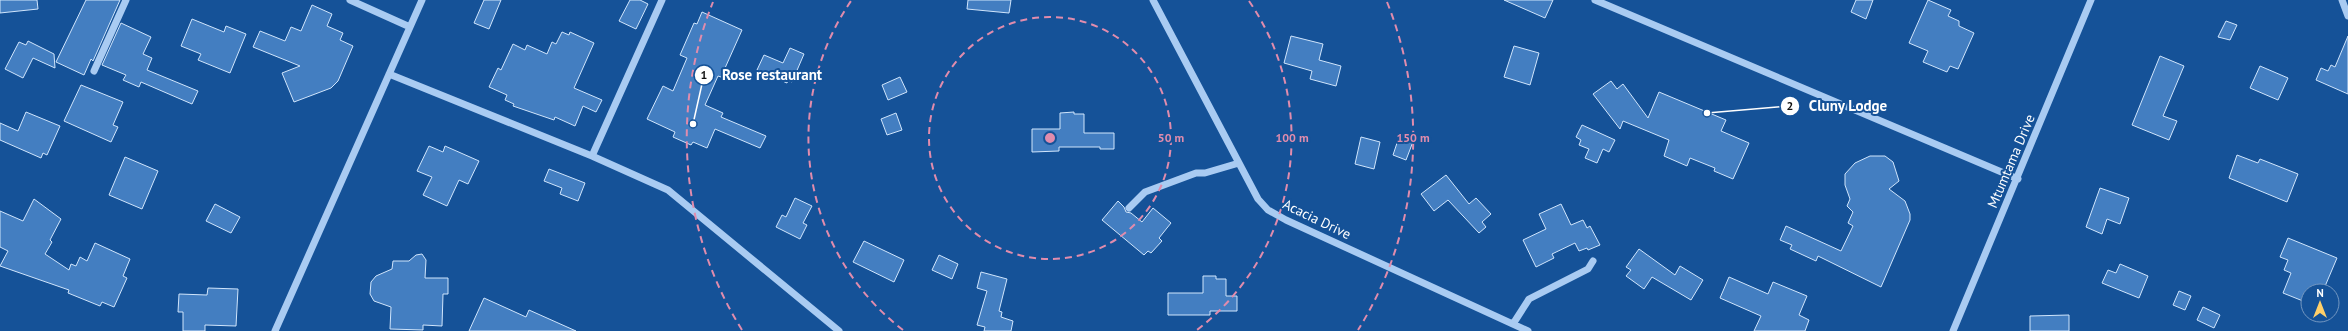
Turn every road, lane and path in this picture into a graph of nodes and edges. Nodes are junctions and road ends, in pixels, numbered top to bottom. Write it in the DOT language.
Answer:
graph roads {
  1 [pos="126,0"];
  2 [pos="350,0"];
  3 [pos="422,0"];
  4 [pos="662,0"];
  5 [pos="1153,0"];
  6 [pos="1595,0"];
  7 [pos="2092,0"];
  8 [pos="2342,0"];
  9 [pos="2348,16"];
  10 [pos="410,27"];
  11 [pos="94,71"];
  12 [pos="389,74"];
  13 [pos="592,156"];
  14 [pos="1239,163"];
  15 [pos="2018,178"];
  16 [pos="1129,208"];
  17 [pos="1593,261"];
  18 [pos="1512,324"];
  19 [pos="275,331"];
  20 [pos="838,331"];
  21 [pos="1528,331"];
  22 [pos="1953,331"];
  1 -- 11 [label="street"];
  2 -- 10 [label="street"];
  3 -- 10 [label="street"];
  4 -- 13 [label="street"];
  5 -- 14 [label="street, Acacia Drive"];
  6 -- 15 [label="street"];
  7 -- 15 [label="street, Mtumtama Drive"];
  8 -- 9 [label="street"];
  10 -- 12 [label="street"];
  12 -- 13 [label="street"];
  12 -- 19 [label="street"];
  13 -- 20 [label="street"];
  14 -- 16 [label="street"];
  14 -- 18 [label="street, Acacia Drive"];
  15 -- 22 [label="street, Mtumtama Drive"];
  17 -- 18 [label="street"];
  18 -- 21 [label="street, Acacia Drive"];
}
